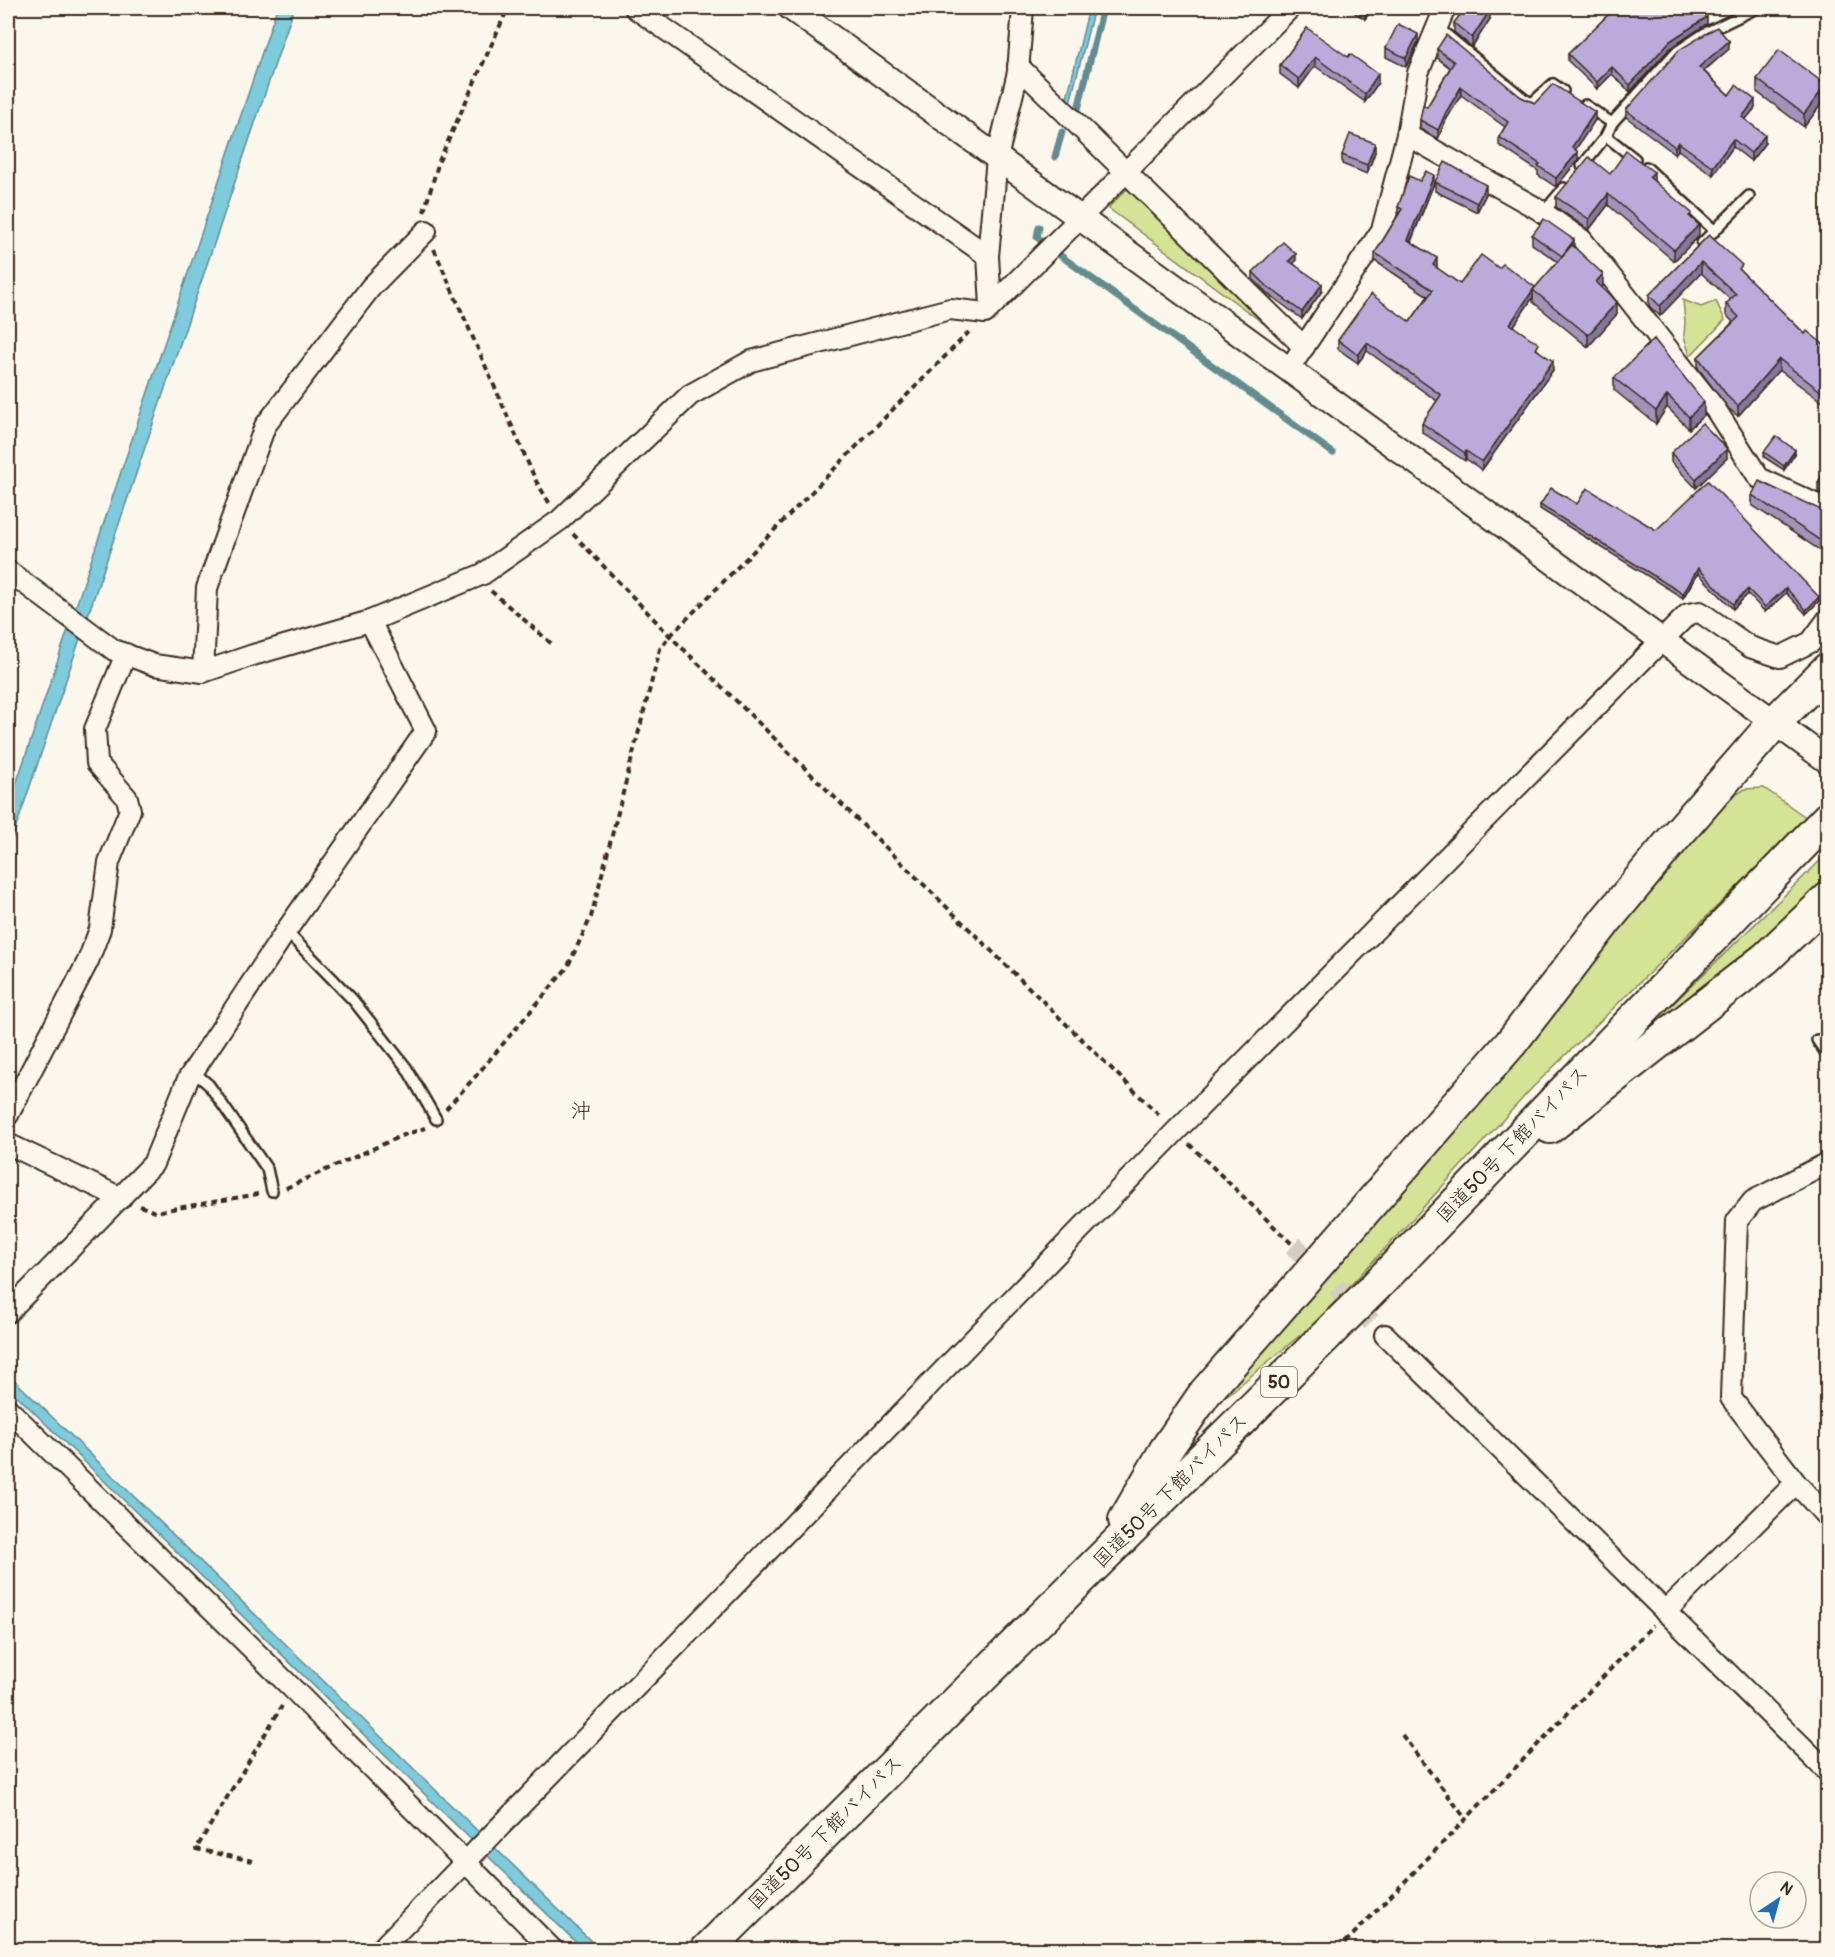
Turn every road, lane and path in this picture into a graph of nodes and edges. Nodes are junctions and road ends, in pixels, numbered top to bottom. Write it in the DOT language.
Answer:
graph roads {
  1 [pos="508,8"];
  2 [pos="636,8"];
  3 [pos="791,8"];
  4 [pos="1023,8"];
  5 [pos="1290,8"];
  6 [pos="1445,8"];
  7 [pos="1757,8"];
  8 [pos="1437,27"];
  9 [pos="1018,66"];
  10 [pos="1612,123"];
  11 [pos="1827,132"];
  12 [pos="1407,135"];
  13 [pos="1606,136"];
  14 [pos="1818,143"];
  15 [pos="997,158"];
  16 [pos="1578,170"];
  17 [pos="1125,171"];
  18 [pos="1571,179"];
  19 [pos="1749,196"];
  20 [pos="1543,213"];
  21 [pos="1082,218"];
  22 [pos="426,231"];
  23 [pos="1715,231"];
  24 [pos="1691,254"];
  25 [pos="988,256"];
  26 [pos="988,309"];
  27 [pos="1304,346"];
  28 [pos="1288,370"];
  29 [pos="1827,510"];
  30 [pos="560,520"];
  31 [pos="8,571"];
  32 [pos="476,577"];
  33 [pos="1827,619"];
  34 [pos="370,621"];
  35 [pos="670,636"];
  36 [pos="1662,639"];
  37 [pos="552,644"];
  38 [pos="126,654"];
  39 [pos="1827,669"];
  40 [pos="203,672"];
  41 [pos="1775,722"];
  42 [pos="1827,761"];
  43 [pos="1824,821"];
  44 [pos="1827,899"];
  45 [pos="286,931"];
  46 [pos="1817,1040"];
  47 [pos="1827,1056"];
  48 [pos="193,1071"];
  49 [pos="8,1115"];
  50 [pos="436,1119"];
  51 [pos="1176,1131"];
  52 [pos="8,1144"];
  53 [pos="1827,1163"];
  54 [pos="272,1191"];
  55 [pos="121,1198"];
  56 [pos="1457,1200"];
  57 [pos="1293,1245"];
  58 [pos="8,1312"];
  59 [pos="1385,1335"];
  60 [pos="8,1409"];
  61 [pos="1796,1483"];
  62 [pos="1827,1518"];
  63 [pos="1103,1557"];
  64 [pos="1665,1612"];
  65 [pos="293,1689"];
  66 [pos="1402,1735"];
  67 [pos="1827,1772"];
  68 [pos="1466,1819"];
  69 [pos="253,1861"];
  70 [pos="467,1861"];
  71 [pos="380,1950"];
  72 [pos="553,1950"];
  73 [pos="707,1950"];
  74 [pos="1338,1950"];
  1 -- 22 [label="path"];
  2 -- 25 [label="street"];
  3 -- 15 [label="street"];
  4 -- 9 [label="street"];
  5 -- 17 [label="street"];
  6 -- 8 [label="street"];
  7 -- 10 [label="lane"];
  8 -- 10 [label="lane"];
  8 -- 12 [label="street"];
  9 -- 15 [label="street"];
  9 -- 17 [label="street"];
  10 -- 13 [label="lane"];
  11 -- 14 [label="path"];
  12 -- 20 [label="street"];
  12 -- 27 [label="street"];
  13 -- 16 [label="lane"];
  13 -- 23 [label="lane"];
  15 -- 21 [label="street"];
  15 -- 25 [label="street"];
  17 -- 21 [label="street"];
  17 -- 27 [label="street"];
  18 -- 20 [label="lane"];
  19 -- 23 [label="lane"];
  20 -- 29 [label="street"];
  21 -- 26 [label="street"];
  21 -- 28 [label="street"];
  22 -- 30 [label="path"];
  22 -- 40 [label="street"];
  23 -- 24 [label="lane"];
  25 -- 26 [label="street"];
  26 -- 30 [label="street"];
  26 -- 35 [label="path"];
  27 -- 28 [label="street"];
  28 -- 36 [label="street"];
  30 -- 32 [label="street"];
  30 -- 35 [label="path"];
  31 -- 38 [label="street"];
  32 -- 34 [label="street"];
  32 -- 37 [label="path"];
  33 -- 36 [label="street"];
  34 -- 40 [label="street"];
  34 -- 45 [label="street"];
  35 -- 50 [label="path"];
  35 -- 51 [label="path"];
  36 -- 41 [label="street"];
  36 -- 51 [label="street"];
  38 -- 40 [label="street"];
  38 -- 49 [label="street"];
  39 -- 41 [label="highway"];
  41 -- 42 [label="street"];
  41 -- 63 [label="highway"];
  43 -- 56 [label="highway, 国道50号 下館バイパス / 50"];
  44 -- 56 [label="highway"];
  45 -- 48 [label="street"];
  45 -- 50 [label="lane"];
  46 -- 47 [label="lane"];
  48 -- 54 [label="lane"];
  48 -- 55 [label="street"];
  50 -- 54 [label="path"];
  51 -- 57 [label="path"];
  51 -- 70 [label="street"];
  52 -- 55 [label="street"];
  53 -- 61 [label="street"];
  54 -- 55 [label="path"];
  55 -- 58 [label="street"];
  56 -- 63 [label="highway, 国道50号 下館バイパス / 50"];
  59 -- 64 [label="street"];
  60 -- 65 [label="street"];
  61 -- 62 [label="street"];
  61 -- 64 [label="street"];
  63 -- 73 [label="highway, 国道50号 下館バイパス / 50"];
  64 -- 67 [label="street"];
  64 -- 68 [label="path"];
  65 -- 69 [label="path"];
  65 -- 70 [label="street"];
  66 -- 68 [label="path"];
  68 -- 74 [label="path"];
  70 -- 71 [label="street"];
  70 -- 72 [label="street"];
}
